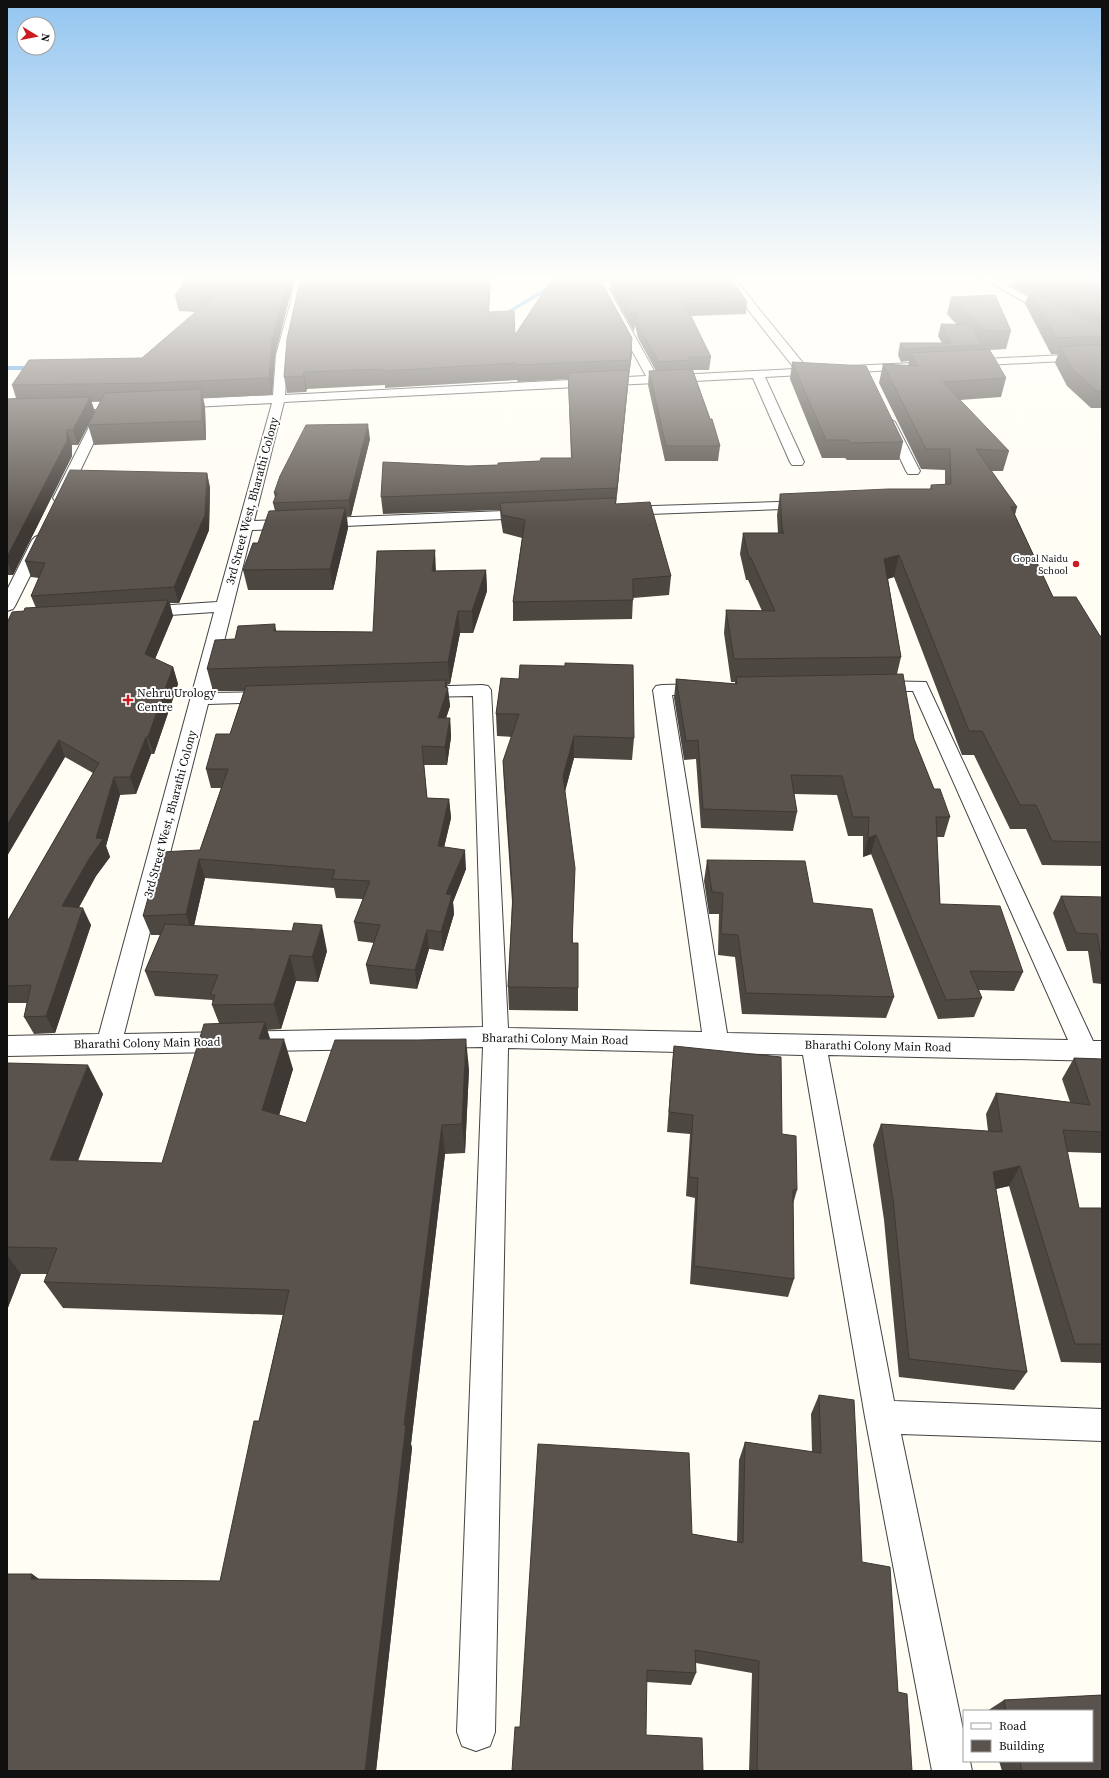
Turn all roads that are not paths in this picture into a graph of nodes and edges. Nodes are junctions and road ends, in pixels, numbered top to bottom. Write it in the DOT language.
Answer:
graph roads {
  1 [pos="281,359"];
  2 [pos="642,359"];
  3 [pos="793,359"];
  4 [pos="1041,359"];
  5 [pos="959,363"];
  6 [pos="927,365"];
  7 [pos="864,368"];
  8 [pos="803,371"];
  9 [pos="757,373"];
  10 [pos="653,379"];
  11 [pos="870,382"];
  12 [pos="279,399"];
  13 [pos="159,404"];
  14 [pos="144,405"];
  15 [pos="105,406"];
  16 [pos="7,408"];
  17 [pos="883,409"];
  18 [pos="797,462"];
  19 [pos="913,471"];
  20 [pos="822,505"];
  21 [pos="608,511"];
  22 [pos="53,513"];
  23 [pos="545,514"];
  24 [pos="245,526"];
  25 [pos="46,528"];
  26 [pos="224,607"];
  27 [pos="123,613"];
  28 [pos="10,615"];
  29 [pos="857,687"];
  30 [pos="724,689"];
  31 [pos="404,693"];
  32 [pos="294,696"];
  33 [pos="200,699"];
  34 [pos="496,1038"];
  35 [pos="716,1043"];
  36 [pos="109,1044"];
  37 [pos="814,1045"];
  38 [pos="7,1046"];
  39 [pos="1094,1051"];
  40 [pos="881,1417"];
  41 [pos="1102,1425"];
  42 [pos="476,1732"];
  43 [pos="952,1771"];
  1 -- 12 [label="street, 3rd Street West, Bharathi Colony"];
  2 -- 10 [label="street"];
  3 -- 8 [label="street"];
  4 -- 5 [label="street"];
  6 -- 7 [label="street"];
  7 -- 8 [label="street"];
  7 -- 11 [label="street"];
  8 -- 9 [label="street"];
  9 -- 10 [label="street"];
  9 -- 18 [label="street"];
  10 -- 12 [label="street"];
  12 -- 13 [label="street"];
  12 -- 24 [label="street, 3rd Street West, Bharathi Colony"];
  14 -- 15 [label="street"];
  15 -- 16 [label="street"];
  15 -- 22 [label="street"];
  17 -- 19 [label="street"];
  20 -- 21 [label="street"];
  23 -- 24 [label="street"];
  24 -- 26 [label="street, 3rd Street West, Bharathi Colony"];
  25 -- 28 [label="street"];
  26 -- 27 [label="street"];
  26 -- 33 [label="street, 3rd Street West, Bharathi Colony"];
  29 -- 39 [label="street"];
  30 -- 35 [label="street"];
  31 -- 34 [label="street"];
  32 -- 33 [label="street"];
  33 -- 36 [label="street, 3rd Street West, Bharathi Colony"];
  34 -- 35 [label="street, Bharathi Colony Main Road"];
  34 -- 36 [label="street, Bharathi Colony Main Road"];
  34 -- 42 [label="street"];
  35 -- 37 [label="street, Bharathi Colony Main Road"];
  36 -- 38 [label="street, Bharathi Colony Main Road"];
  37 -- 39 [label="street, Bharathi Colony Main Road"];
  37 -- 40 [label="street"];
  40 -- 41 [label="street"];
  40 -- 43 [label="street"];
}
